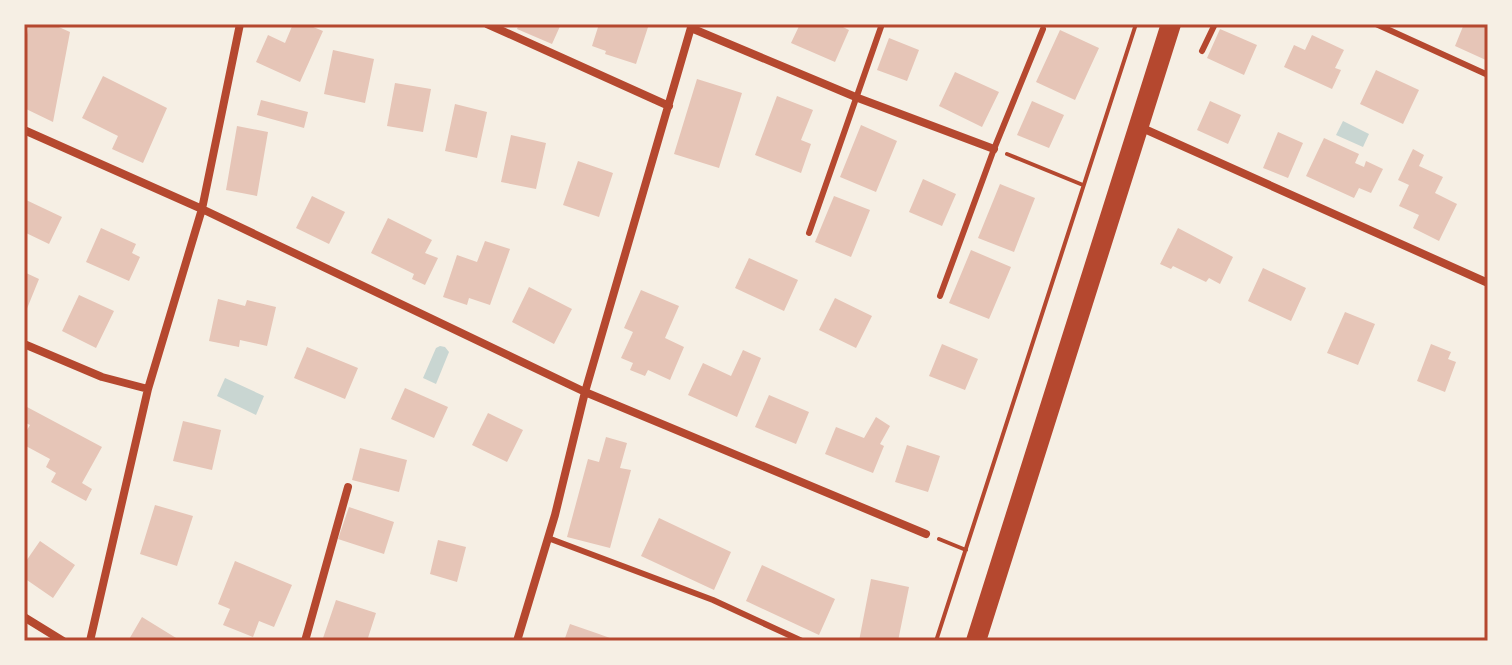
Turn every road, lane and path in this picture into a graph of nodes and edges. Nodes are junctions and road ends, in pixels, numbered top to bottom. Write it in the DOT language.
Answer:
graph roads {
  1 [pos="240,24"];
  2 [pos="487,24"];
  3 [pos="882,24"];
  4 [pos="1136,24"];
  5 [pos="1171,24"];
  6 [pos="1215,24"];
  7 [pos="1376,24"];
  8 [pos="691,26"];
  9 [pos="1043,29"];
  10 [pos="1202,51"];
  11 [pos="1488,75"];
  12 [pos="858,98"];
  13 [pos="669,106"];
  14 [pos="1139,127"];
  15 [pos="24,130"];
  16 [pos="994,149"];
  17 [pos="1083,185"];
  18 [pos="202,209"];
  19 [pos="809,233"];
  20 [pos="1488,283"];
  21 [pos="940,296"];
  22 [pos="24,344"];
  23 [pos="148,389"];
  24 [pos="585,392"];
  25 [pos="348,487"];
  26 [pos="926,534"];
  27 [pos="548,538"];
  28 [pos="966,550"];
  29 [pos="24,617"];
  30 [pos="63,641"];
  31 [pos="90,641"];
  32 [pos="305,641"];
  33 [pos="517,641"];
  34 [pos="802,641"];
  35 [pos="936,641"];
  36 [pos="976,641"];
  1 -- 18 [label="street"];
  2 -- 13 [label="street"];
  3 -- 12 [label="lane"];
  4 -- 17 [label="path"];
  5 -- 14 [label="main road"];
  6 -- 10 [label="lane"];
  7 -- 11 [label="lane"];
  8 -- 12 [label="street"];
  8 -- 13 [label="street"];
  9 -- 16 [label="lane"];
  12 -- 16 [label="street"];
  12 -- 19 [label="lane"];
  13 -- 24 [label="street"];
  14 -- 20 [label="street"];
  14 -- 36 [label="main road"];
  15 -- 18 [label="street"];
  16 -- 17 [label="path"];
  16 -- 21 [label="lane"];
  17 -- 28 [label="path"];
  18 -- 23 [label="street"];
  18 -- 24 [label="street"];
  22 -- 23 [label="street"];
  23 -- 31 [label="street"];
  24 -- 26 [label="street"];
  24 -- 27 [label="street"];
  25 -- 32 [label="street"];
  26 -- 28 [label="path"];
  27 -- 33 [label="street"];
  27 -- 34 [label="lane"];
  28 -- 35 [label="path"];
  29 -- 30 [label="street"];
}
